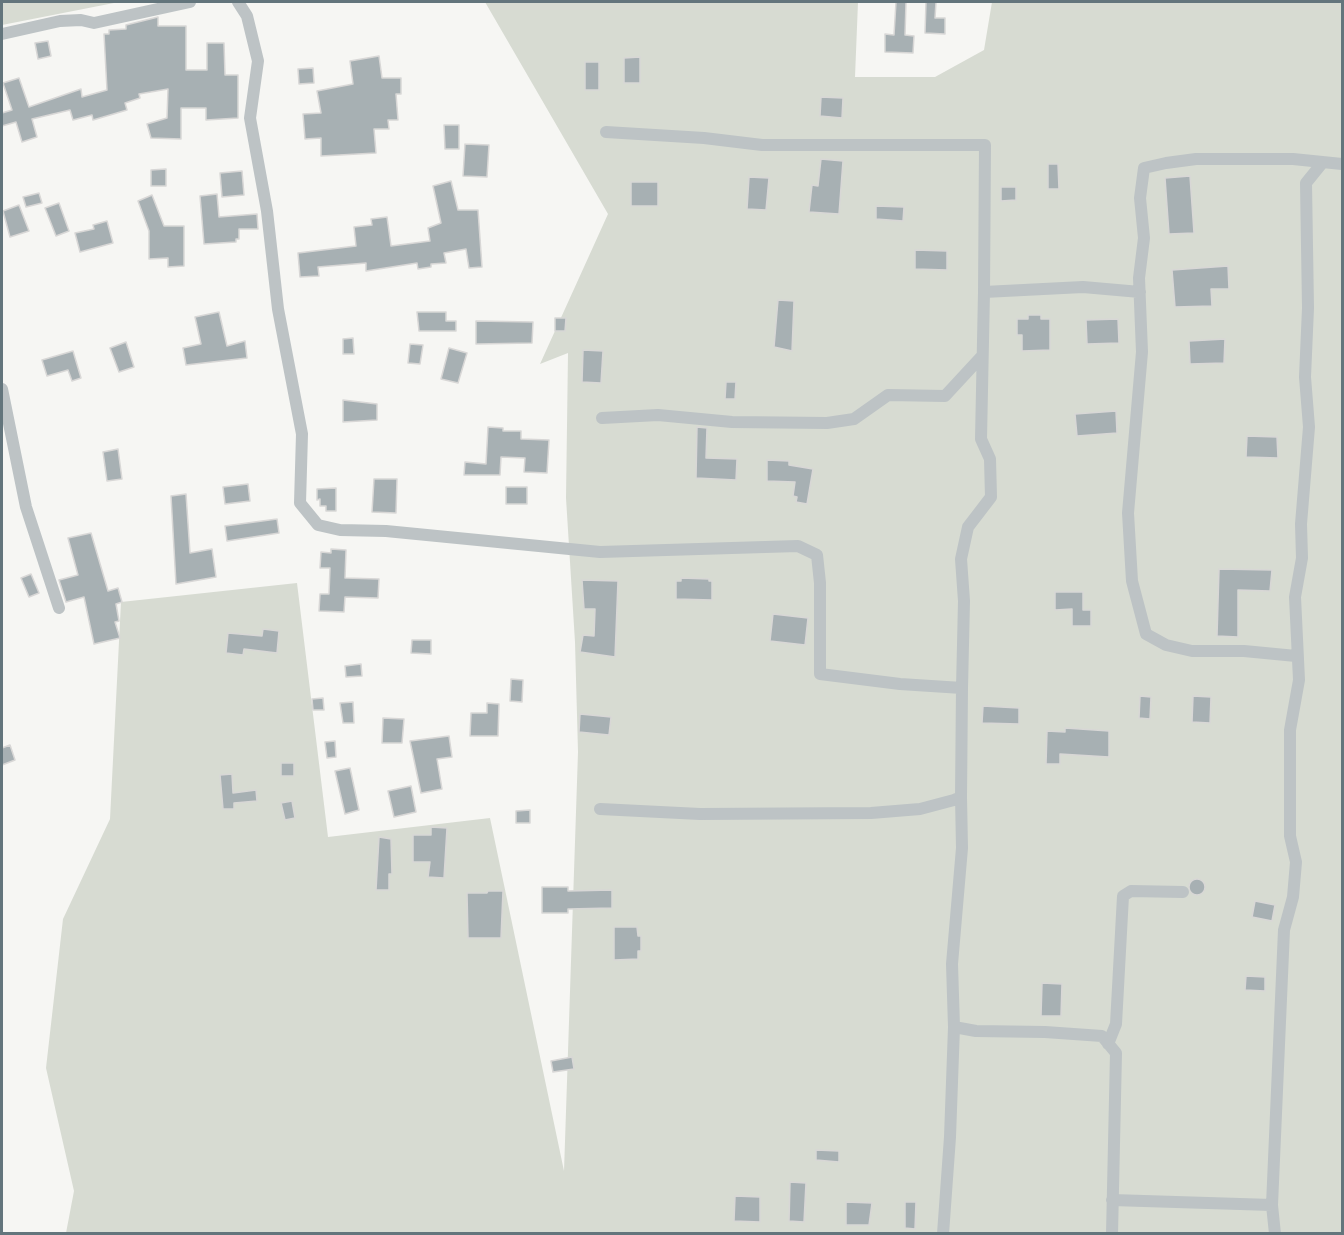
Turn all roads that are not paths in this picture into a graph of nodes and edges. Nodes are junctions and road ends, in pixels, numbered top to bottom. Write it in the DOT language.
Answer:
graph roads {
  1 [pos="190,2"];
  2 [pos="238,2"];
  3 [pos="2,34"];
  4 [pos="606,132"];
  5 [pos="1323,162"];
  6 [pos="1342,164"];
  7 [pos="984,292"];
  8 [pos="1140,292"];
  9 [pos="982,356"];
  10 [pos="2,389"];
  11 [pos="602,418"];
  12 [pos="59,608"];
  13 [pos="1296,656"];
  14 [pos="962,688"];
  15 [pos="961,797"];
  16 [pos="600,809"];
  17 [pos="1183,892"];
  18 [pos="954,1027"];
  19 [pos="1108,1044"];
  20 [pos="1112,1200"];
  21 [pos="1272,1205"];
  22 [pos="943,1233"];
  23 [pos="1112,1233"];
  24 [pos="1275,1233"];
  1 -- 3 [label="street"];
  2 -- 14 [label="street"];
  4 -- 7 [label="street"];
  5 -- 6 [label="street"];
  5 -- 8 [label="street"];
  5 -- 13 [label="street"];
  7 -- 8 [label="street"];
  7 -- 9 [label="street"];
  8 -- 13 [label="street"];
  9 -- 11 [label="street"];
  9 -- 14 [label="street"];
  10 -- 12 [label="street"];
  13 -- 21 [label="street"];
  14 -- 15 [label="street"];
  15 -- 16 [label="street"];
  15 -- 18 [label="street"];
  17 -- 19 [label="street"];
  18 -- 19 [label="street"];
  18 -- 22 [label="street"];
  19 -- 20 [label="street"];
  20 -- 21 [label="street"];
  20 -- 23 [label="street"];
  21 -- 24 [label="street"];
}
